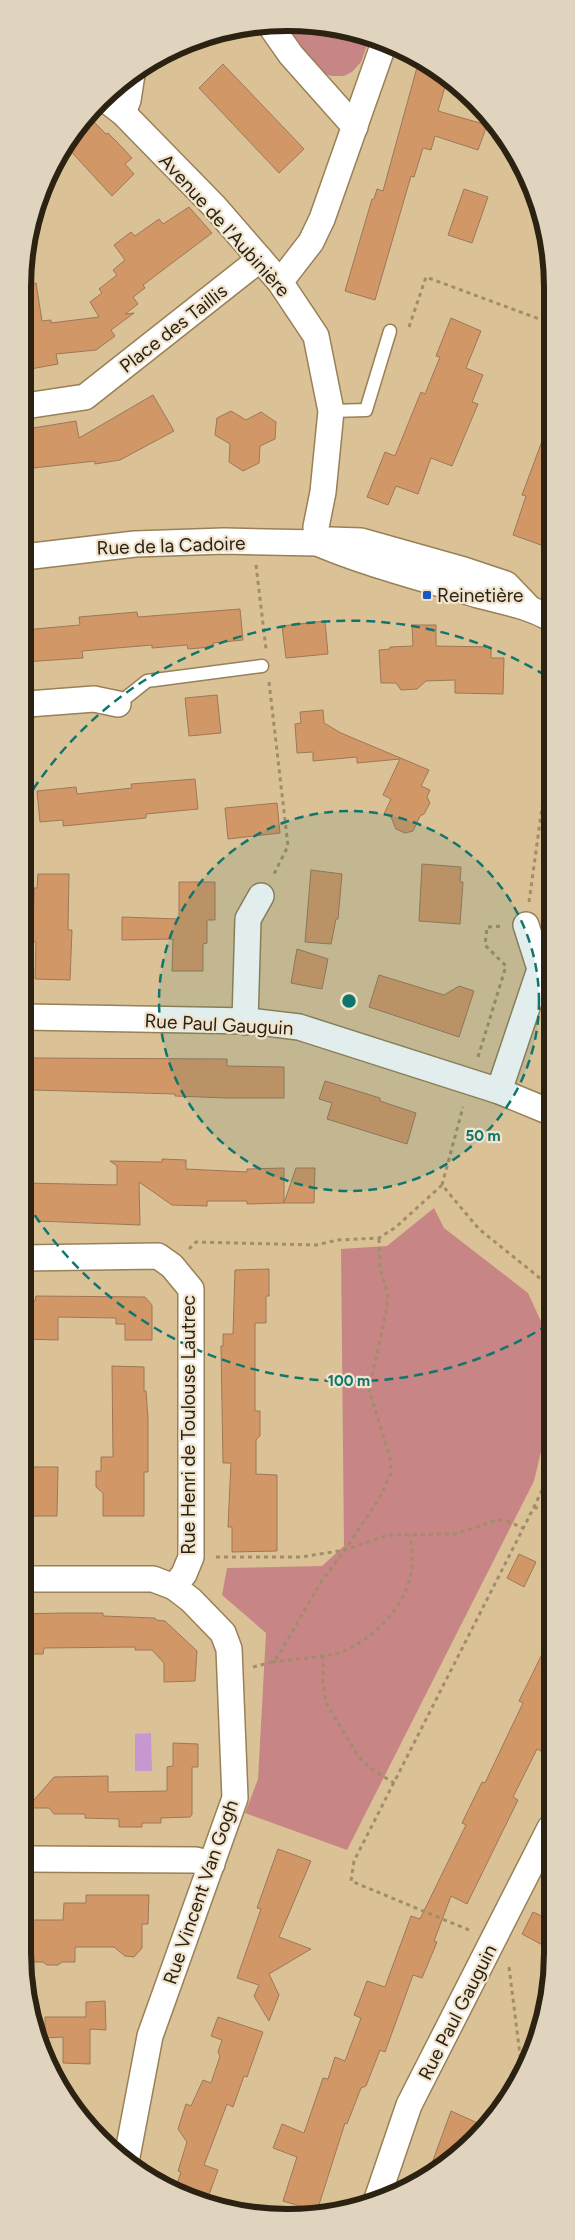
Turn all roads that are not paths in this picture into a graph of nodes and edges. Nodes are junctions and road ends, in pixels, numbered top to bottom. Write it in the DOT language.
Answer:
graph roads {
  1 [pos="275,32"];
  2 [pos="382,49"];
  3 [pos="130,85"];
  4 [pos="114,107"];
  5 [pos="355,126"];
  6 [pos="260,259"];
  7 [pos="280,282"];
  8 [pos="390,331"];
  9 [pos="31,405"];
  10 [pos="331,411"];
  11 [pos="317,543"];
  12 [pos="31,556"];
  13 [pos="544,615"];
  14 [pos="266,666"];
  15 [pos="31,704"];
  16 [pos="118,704"];
  17 [pos="261,896"];
  18 [pos="526,925"];
  19 [pos="31,1017"];
  20 [pos="245,1022"];
  21 [pos="499,1091"];
  22 [pos="544,1110"];
  23 [pos="31,1258"];
  24 [pos="31,1579"];
  25 [pos="174,1587"];
  26 [pos="544,1840"];
  27 [pos="31,1859"];
  28 [pos="212,1864"];
  29 [pos="128,2152"];
  30 [pos="380,2191"];
  1 -- 5 [label="street"];
  2 -- 5 [label="street"];
  3 -- 4 [label="street"];
  4 -- 6 [label="street, Avenue de l'Aubinière"];
  5 -- 7 [label="street"];
  6 -- 7 [label="street, Avenue de l'Aubinière"];
  6 -- 9 [label="street, Place des Taillis"];
  7 -- 10 [label="street, Avenue de l'Aubinière"];
  8 -- 10 [label="lane"];
  10 -- 11 [label="street, Avenue de l'Aubinière"];
  11 -- 12 [label="street, Rue de la Cadoire"];
  11 -- 13 [label="street, Rue de la Cadoire"];
  14 -- 16 [label="lane"];
  15 -- 16 [label="street"];
  17 -- 20 [label="street"];
  18 -- 21 [label="street"];
  19 -- 20 [label="street, Rue Paul Gauguin"];
  20 -- 21 [label="street, Rue Paul Gauguin"];
  21 -- 22 [label="street, Rue Paul Gauguin"];
  23 -- 25 [label="street, Rue Henri de Toulouse Lautrec"];
  24 -- 25 [label="street, Rue Vincent Van Gogh"];
  25 -- 28 [label="street, Rue Vincent Van Gogh"];
  26 -- 30 [label="street, Rue Paul Gauguin"];
  27 -- 28 [label="street"];
  28 -- 29 [label="street, Rue Vincent Van Gogh"];
}
